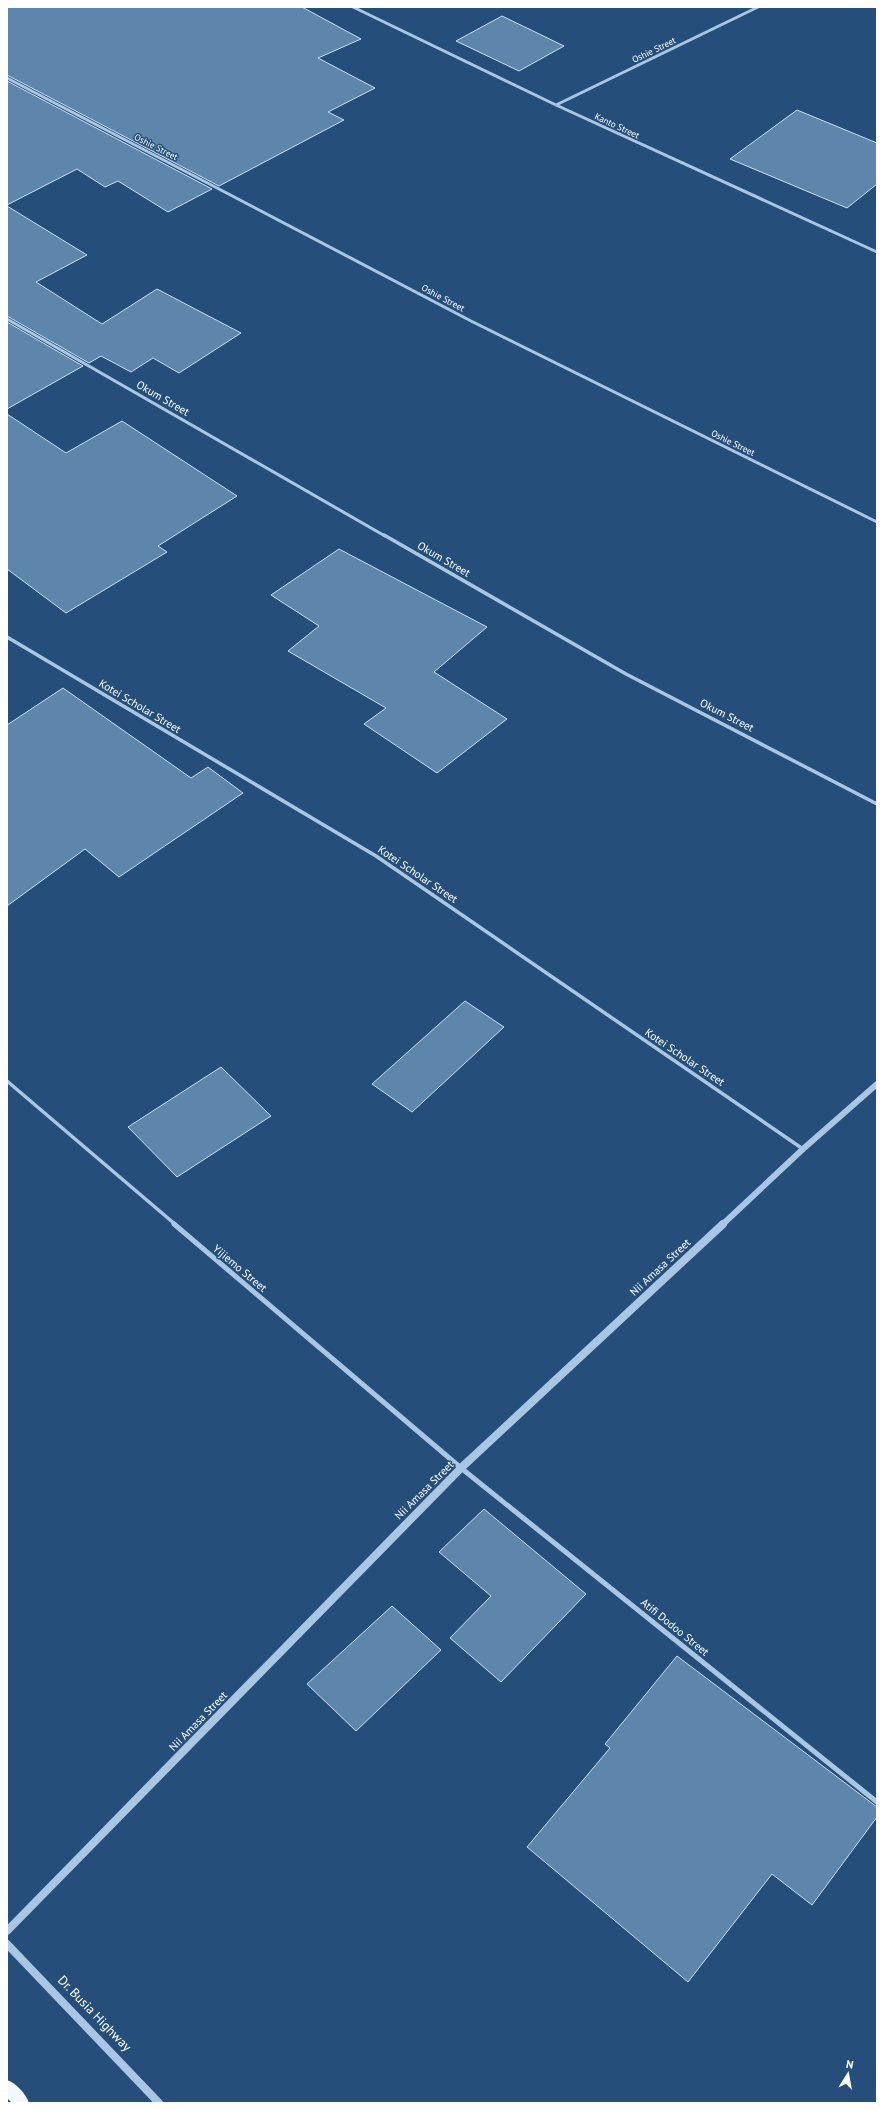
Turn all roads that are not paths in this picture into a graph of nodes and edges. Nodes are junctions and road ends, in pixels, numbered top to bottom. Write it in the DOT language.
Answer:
graph roads {
  1 [pos="353,7"];
  2 [pos="758,7"];
  3 [pos="7,78"];
  4 [pos="556,105"];
  5 [pos="877,252"];
  6 [pos="7,319"];
  7 [pos="877,522"];
  8 [pos="7,637"];
  9 [pos="877,804"];
  10 [pos="7,1081"];
  11 [pos="877,1084"];
  12 [pos="803,1149"];
  13 [pos="461,1468"];
  14 [pos="877,1802"];
  15 [pos="7,1932"];
  16 [pos="7,1944"];
  17 [pos="7,2087"];
  18 [pos="22,2103"];
  19 [pos="159,2103"];
  1 -- 4 [label="street, Kanto Street"];
  2 -- 4 [label="street, Oshie Street"];
  3 -- 7 [label="street, Oshie Street"];
  4 -- 5 [label="street, Kanto Street"];
  6 -- 9 [label="street, Okum Street"];
  8 -- 12 [label="street, Kotei Scholar Street"];
  10 -- 13 [label="street, Yijiemo Street"];
  11 -- 12 [label="street, Nii Amasa Street"];
  12 -- 13 [label="street, Nii Amasa Street"];
  13 -- 14 [label="street, Atifi Dodoo Street"];
  13 -- 15 [label="street, Nii Amasa Street"];
  16 -- 19 [label="street, Dr. Busia Highway"];
  17 -- 18 [label="highway"];
}
